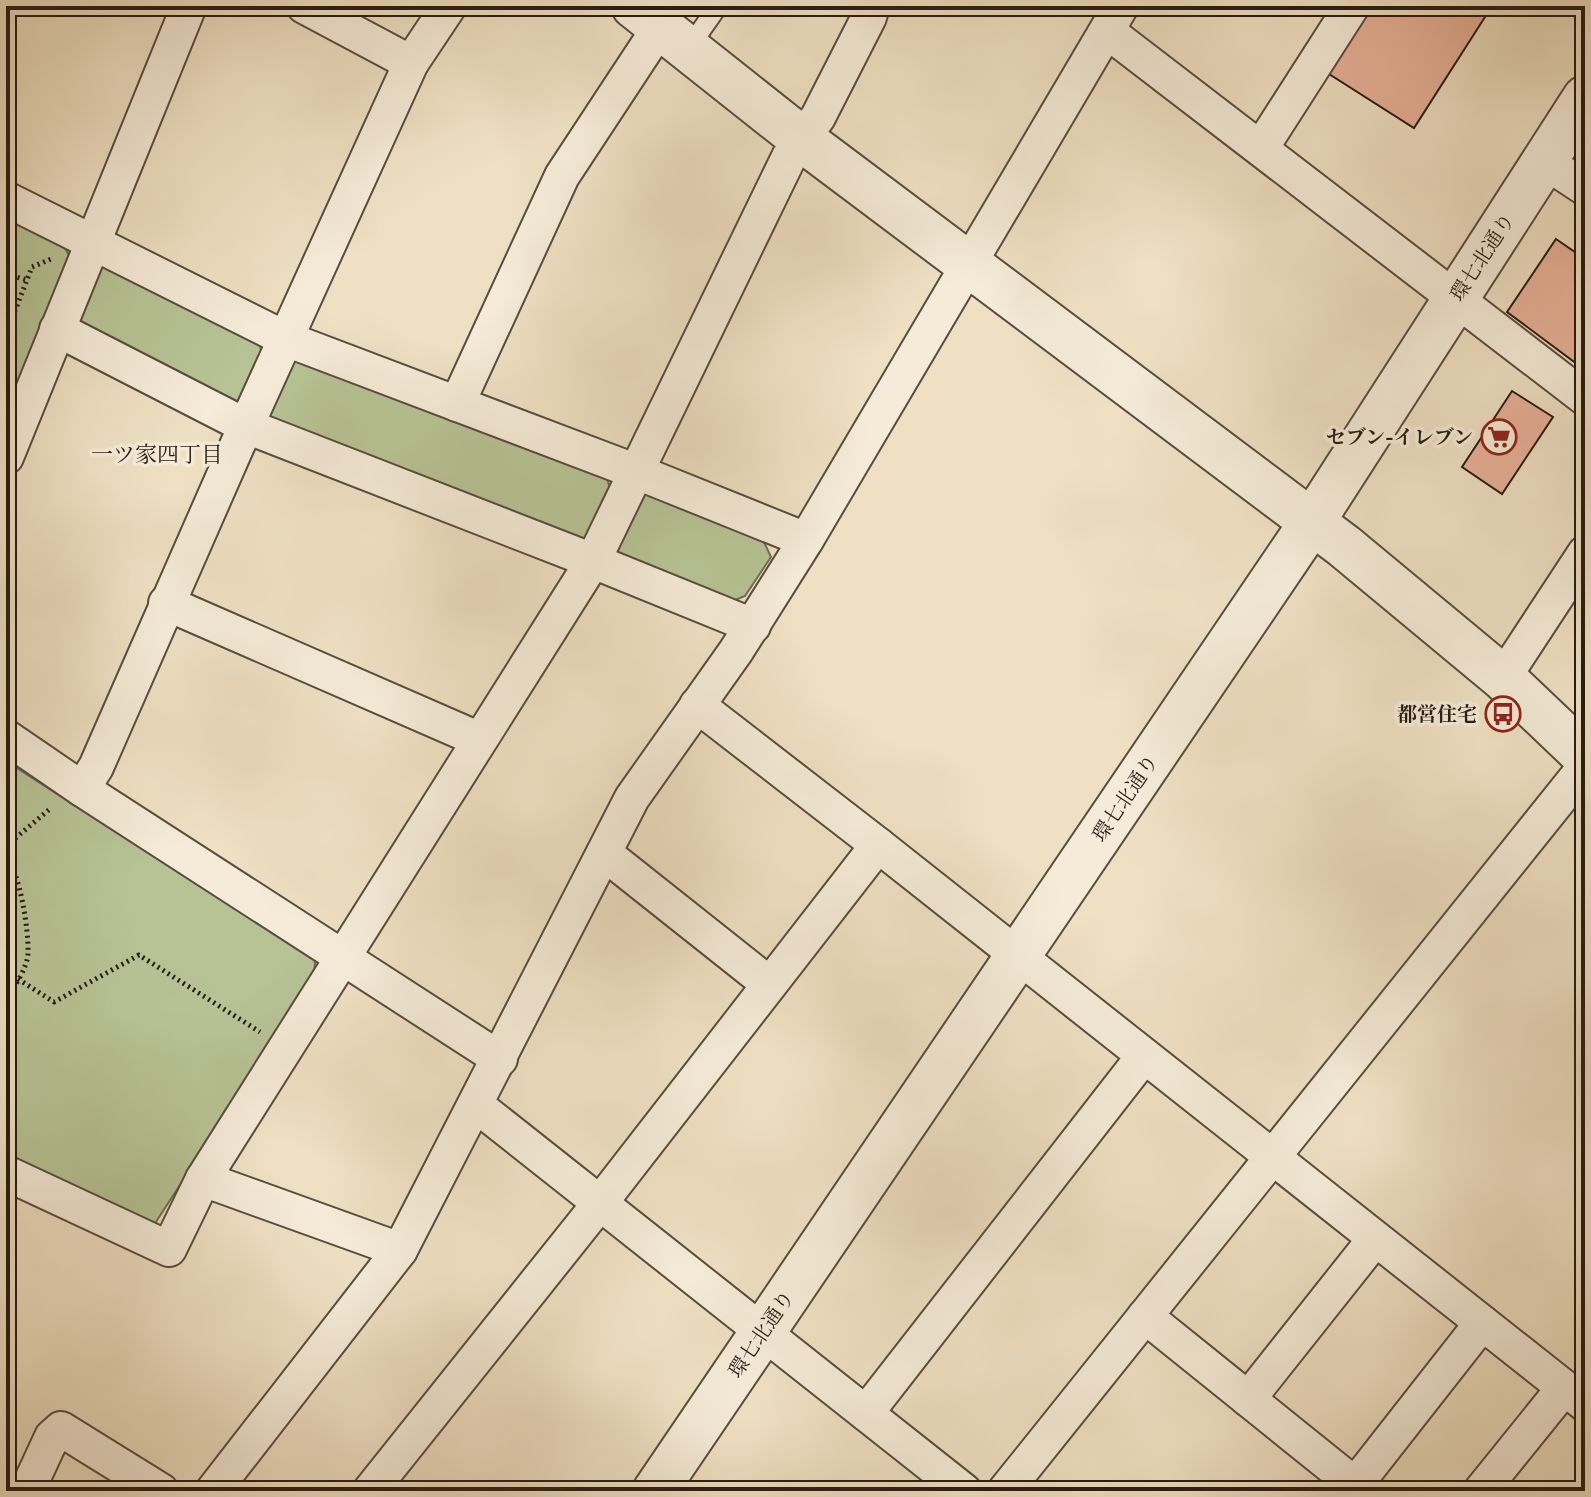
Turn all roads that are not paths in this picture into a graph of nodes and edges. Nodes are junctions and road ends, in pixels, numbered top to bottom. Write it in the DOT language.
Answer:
graph roads {
  1 [pos="189,6"];
  2 [pos="304,6"];
  3 [pos="449,6"];
  4 [pos="718,6"];
  5 [pos="872,6"];
  6 [pos="1352,6"];
  7 [pos="1114,18"];
  8 [pos="661,27"];
  9 [pos="411,63"];
  10 [pos="1585,98"];
  11 [pos="803,140"];
  12 [pos="1261,148"];
  13 [pos="1544,161"];
  14 [pos="1585,188"];
  15 [pos="6,199"];
  16 [pos="92,241"];
  17 [pos="969,266"];
  18 [pos="1456,298"];
  19 [pos="57,329"];
  20 [pos="286,339"];
  21 [pos="1585,398"];
  22 [pos="457,404"];
  23 [pos="246,426"];
  24 [pos="6,457"];
  25 [pos="637,472"];
  26 [pos="1312,522"];
  27 [pos="806,540"];
  28 [pos="1585,553"];
  29 [pos="593,561"];
  30 [pos="166,603"];
  31 [pos="753,626"];
  32 [pos="1503,678"];
  33 [pos="697,705"];
  34 [pos="6,737"];
  35 [pos="478,739"];
  36 [pos="1585,756"];
  37 [pos="1585,767"];
  38 [pos="82,789"];
  39 [pos="878,845"];
  40 [pos="604,853"];
  41 [pos="342,955"];
  42 [pos="1018,955"];
  43 [pos="769,984"];
  44 [pos="1144,1056"];
  45 [pos="500,1059"];
  46 [pos="476,1105"];
  47 [pos="1272,1158"];
  48 [pos="203,1179"];
  49 [pos="9,1183"];
  50 [pos="600,1203"];
  51 [pos="1375,1239"];
  52 [pos="400,1250"];
  53 [pos="1145,1316"];
  54 [pos="1482,1323"];
  55 [pos="763,1332"];
  56 [pos="1575,1396"];
  57 [pos="1248,1399"];
  58 [pos="866,1413"];
  59 [pos="1353,1488"];
  60 [pos="219,1489"];
  61 [pos="27,1491"];
  62 [pos="161,1491"];
  63 [pos="370,1491"];
  64 [pos="655,1491"];
  65 [pos="964,1491"];
  66 [pos="1005,1491"];
  67 [pos="1481,1491"];
  1 -- 16 [label="street"];
  2 -- 9 [label="street"];
  3 -- 9 [label="street"];
  4 -- 8 [label="lane"];
  5 -- 11 [label="street"];
  6 -- 12 [label="street"];
  7 -- 12 [label="street"];
  7 -- 17 [label="street"];
  8 -- 11 [label="street"];
  8 -- 22 [label="street"];
  9 -- 20 [label="street"];
  10 -- 13 [label="street, 環七北通り"];
  11 -- 17 [label="street"];
  11 -- 25 [label="street"];
  12 -- 18 [label="street"];
  13 -- 14 [label="street"];
  13 -- 18 [label="street, 環七北通り"];
  15 -- 16 [label="street"];
  16 -- 19 [label="street"];
  16 -- 20 [label="street"];
  17 -- 26 [label="street"];
  17 -- 27 [label="street"];
  18 -- 21 [label="street"];
  18 -- 26 [label="street, 環七北通り"];
  19 -- 23 [label="street"];
  19 -- 24 [label="street"];
  20 -- 22 [label="street"];
  20 -- 23 [label="street"];
  22 -- 25 [label="street"];
  23 -- 29 [label="street"];
  23 -- 30 [label="street"];
  25 -- 27 [label="street"];
  25 -- 29 [label="street"];
  26 -- 32 [label="street"];
  26 -- 42 [label="street, 環七北通り"];
  27 -- 31 [label="street"];
  28 -- 32 [label="street"];
  29 -- 31 [label="street"];
  29 -- 35 [label="street"];
  30 -- 35 [label="street"];
  30 -- 38 [label="street"];
  31 -- 33 [label="street"];
  32 -- 36 [label="street"];
  33 -- 39 [label="street"];
  33 -- 40 [label="street"];
  34 -- 38 [label="street"];
  35 -- 41 [label="street"];
  37 -- 47 [label="street"];
  38 -- 41 [label="street"];
  39 -- 42 [label="street"];
  39 -- 43 [label="street"];
  40 -- 43 [label="street"];
  40 -- 45 [label="street"];
  41 -- 45 [label="street"];
  41 -- 48 [label="street"];
  42 -- 44 [label="street"];
  42 -- 55 [label="street, 環七北通り"];
  43 -- 50 [label="street"];
  44 -- 47 [label="street"];
  44 -- 58 [label="street"];
  45 -- 46 [label="street"];
  46 -- 50 [label="street"];
  46 -- 52 [label="street"];
  47 -- 51 [label="street"];
  47 -- 53 [label="street"];
  48 -- 49 [label="street"];
  48 -- 52 [label="street"];
  50 -- 55 [label="street"];
  50 -- 63 [label="street"];
  51 -- 54 [label="street"];
  51 -- 57 [label="street"];
  52 -- 60 [label="street"];
  53 -- 57 [label="street"];
  53 -- 66 [label="street"];
  54 -- 56 [label="street"];
  54 -- 59 [label="street"];
  55 -- 58 [label="street"];
  55 -- 64 [label="street, 環七北通り"];
  56 -- 67 [label="street"];
  57 -- 59 [label="street"];
  58 -- 65 [label="street"];
  61 -- 62 [label="street"];
}
